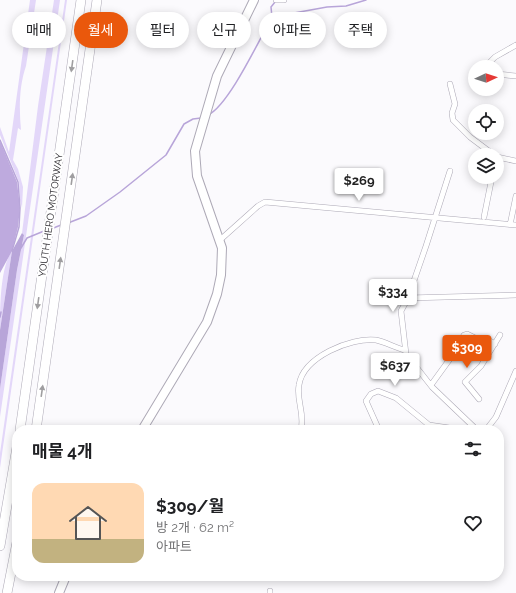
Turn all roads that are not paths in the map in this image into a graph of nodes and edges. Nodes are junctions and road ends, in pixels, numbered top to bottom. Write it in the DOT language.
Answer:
graph roads {
  1 [pos="81,0"];
  2 [pos="97,0"];
  3 [pos="254,0"];
  4 [pos="276,0"];
  5 [pos="284,0"];
  6 [pos="516,45"];
  7 [pos="491,60"];
  8 [pos="504,75"];
  9 [pos="516,76"];
  10 [pos="450,84"];
  11 [pos="485,148"];
  12 [pos="504,158"];
  13 [pos="516,161"];
  14 [pos="450,171"];
  15 [pos="491,184"];
  16 [pos="516,196"];
  17 [pos="484,217"];
  18 [pos="436,218"];
  19 [pos="513,225"];
  20 [pos="220,240"];
  21 [pos="516,295"];
  22 [pos="408,298"];
  23 [pos="500,335"];
  24 [pos="495,344"];
  25 [pos="405,350"];
  26 [pos="516,371"];
  27 [pos="431,385"];
  28 [pos="479,399"];
  29 [pos="21,425"];
  30 [pos="37,425"];
  31 [pos="145,425"];
  32 [pos="302,425"];
  33 [pos="377,425"];
  34 [pos="435,425"];
  35 [pos="472,425"];
  36 [pos="490,425"];
  37 [pos="12,476"];
  38 [pos="0,546"];
  39 [pos="12,568"];
  40 [pos="64,581"];
  41 [pos="7,593"];
  42 [pos="59,593"];
  1 -- 29 [label="highway, YOUTH HERO MOTORWAY, one-way"];
  30 -- 2 [label="highway, YOUTH HERO MOTORWAY, one-way"];
  3 -- 20 [label="main road"];
  4 -- 5 [label="street"];
  6 -- 7 [label="street"];
  8 -- 9 [label="street"];
  10 -- 11 [label="street"];
  12 -- 13 [label="street"];
  14 -- 18 [label="street"];
  15 -- 17 [label="street"];
  16 -- 19 [label="street"];
  18 -- 19 [label="street"];
  18 -- 20 [label="street"];
  18 -- 22 [label="street"];
  20 -- 31 [label="main road"];
  21 -- 22 [label="street"];
  22 -- 25 [label="street"];
  23 -- 24 [label="street"];
  24 -- 27 [label="street"];
  24 -- 28 [label="street"];
  25 -- 27 [label="street"];
  25 -- 32 [label="street"];
  26 -- 36 [label="street"];
  27 -- 35 [label="street"];
  33 -- 34 [label="street"];
  37 -- 38 [label="highway"];
  39 -- 41 [label="highway"];
  40 -- 42 [label="main road"];
}
